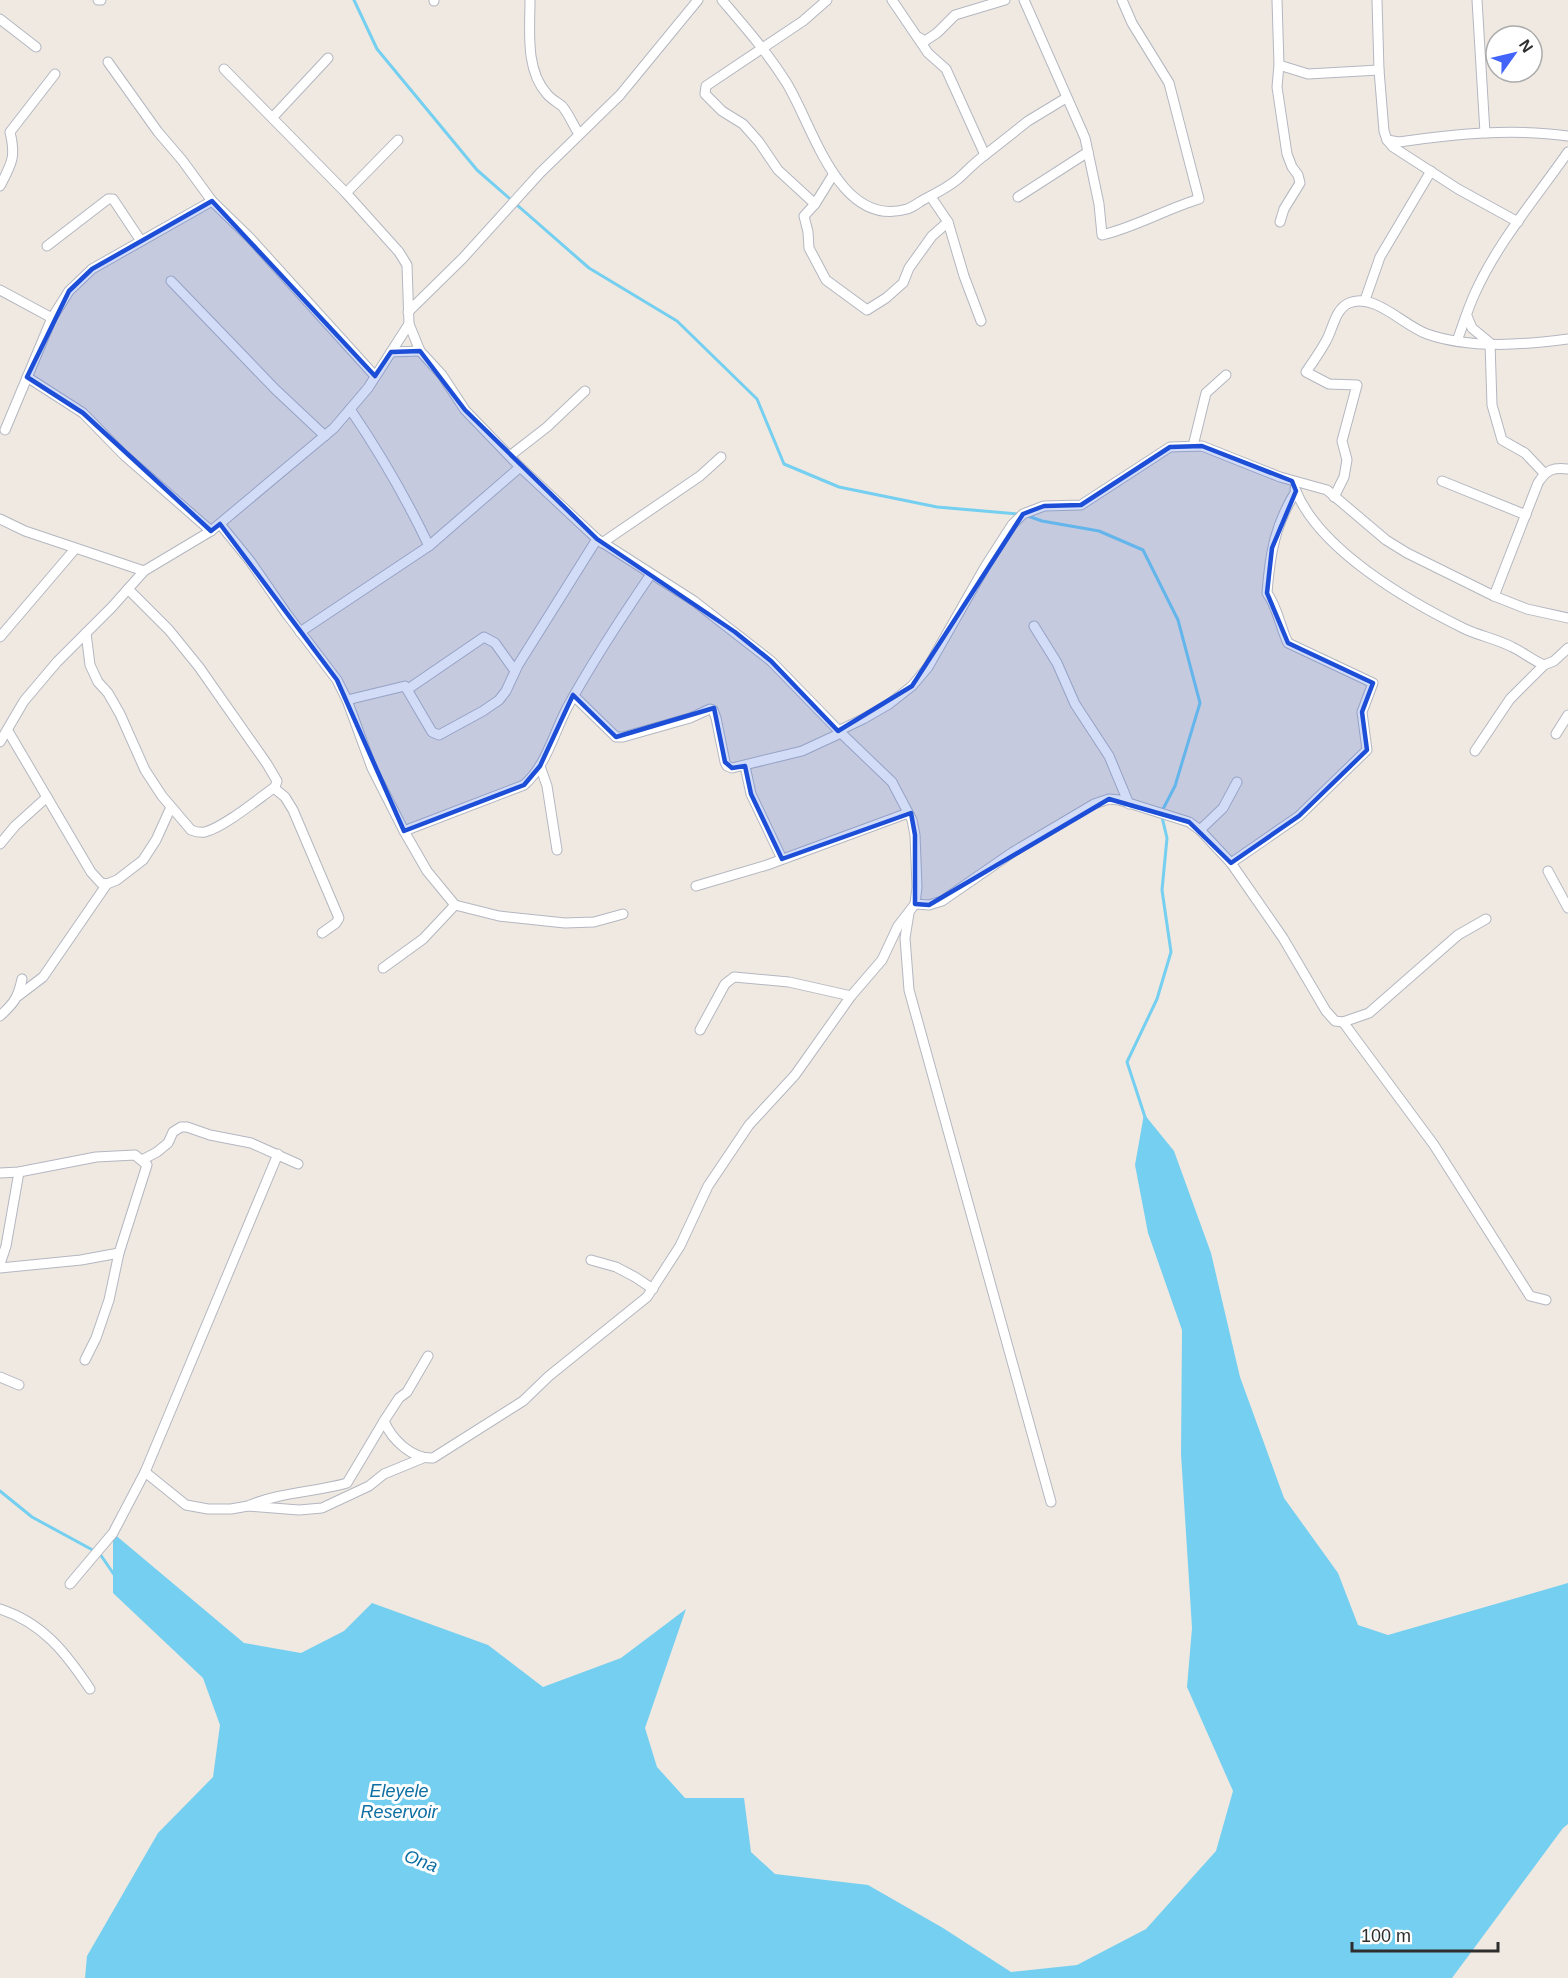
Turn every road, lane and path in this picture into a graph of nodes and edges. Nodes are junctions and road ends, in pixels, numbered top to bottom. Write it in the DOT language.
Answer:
graph roads {
  1 [pos="530,0"];
  2 [pos="698,0"];
  3 [pos="722,0"];
  4 [pos="827,0"];
  5 [pos="892,0"];
  6 [pos="1005,0"];
  7 [pos="1024,0"];
  8 [pos="1122,0"];
  9 [pos="1277,0"];
  10 [pos="1377,0"];
  11 [pos="1477,0"];
  12 [pos="0,19"];
  13 [pos="916,36"];
  14 [pos="36,46"];
  15 [pos="763,47"];
  16 [pos="328,58"];
  17 [pos="108,62"];
  18 [pos="1279,65"];
  19 [pos="224,69"];
  20 [pos="1379,70"];
  21 [pos="55,74"];
  22 [pos="1066,98"];
  23 [pos="273,117"];
  24 [pos="579,134"];
  25 [pos="1485,134"];
  26 [pos="1568,136"];
  27 [pos="398,140"];
  28 [pos="1387,140"];
  29 [pos="1088,152"];
  30 [pos="1568,152"];
  31 [pos="985,155"];
  32 [pos="1564,164"];
  33 [pos="1431,171"];
  34 [pos="833,175"];
  35 [pos="0,186"];
  36 [pos="346,194"];
  37 [pos="931,197"];
  38 [pos="1018,197"];
  39 [pos="212,201"];
  40 [pos="815,204"];
  41 [pos="948,222"];
  42 [pos="1280,222"];
  43 [pos="1518,222"];
  44 [pos="141,241"];
  45 [pos="47,246"];
  46 [pos="171,281"];
  47 [pos="0,290"];
  48 [pos="1365,300"];
  49 [pos="408,312"];
  50 [pos="1467,316"];
  51 [pos="52,318"];
  52 [pos="981,321"];
  53 [pos="409,324"];
  54 [pos="1568,339"];
  55 [pos="1457,341"];
  56 [pos="1490,343"];
  57 [pos="420,351"];
  58 [pos="391,352"];
  59 [pos="1226,375"];
  60 [pos="375,376"];
  61 [pos="27,378"];
  62 [pos="585,391"];
  63 [pos="350,409"];
  64 [pos="5,430"];
  65 [pos="325,436"];
  66 [pos="1194,446"];
  67 [pos="511,455"];
  68 [pos="721,457"];
  69 [pos="520,467"];
  70 [pos="1568,468"];
  71 [pos="1544,473"];
  72 [pos="1292,481"];
  73 [pos="1442,482"];
  74 [pos="1296,491"];
  75 [pos="1335,497"];
  76 [pos="1526,515"];
  77 [pos="0,519"];
  78 [pos="220,524"];
  79 [pos="211,531"];
  80 [pos="600,541"];
  81 [pos="429,546"];
  82 [pos="75,549"];
  83 [pos="144,571"];
  84 [pos="651,574"];
  85 [pos="128,589"];
  86 [pos="1494,596"];
  87 [pos="1568,618"];
  88 [pos="1034,626"];
  89 [pos="300,632"];
  90 [pos="86,633"];
  91 [pos="0,638"];
  92 [pos="1568,648"];
  93 [pos="1544,665"];
  94 [pos="515,671"];
  95 [pos="408,689"];
  96 [pos="574,696"];
  97 [pos="347,700"];
  98 [pos="1568,715"];
  99 [pos="8,731"];
  100 [pos="839,732"];
  101 [pos="1556,734"];
  102 [pos="0,743"];
  103 [pos="16,744"];
  104 [pos="1475,751"];
  105 [pos="540,766"];
  106 [pos="745,766"];
  107 [pos="1237,782"];
  108 [pos="274,788"];
  109 [pos="47,797"];
  110 [pos="1129,804"];
  111 [pos="171,807"];
  112 [pos="908,813"];
  113 [pos="1200,830"];
  114 [pos="404,831"];
  115 [pos="0,844"];
  116 [pos="557,850"];
  117 [pos="782,859"];
  118 [pos="1232,863"];
  119 [pos="1548,871"];
  120 [pos="107,884"];
  121 [pos="696,886"];
  122 [pos="455,905"];
  123 [pos="912,907"];
  124 [pos="1568,908"];
  125 [pos="623,914"];
  126 [pos="1486,919"];
  127 [pos="322,933"];
  128 [pos="383,968"];
  129 [pos="22,979"];
  130 [pos="18,996"];
  131 [pos="851,996"];
  132 [pos="0,1016"];
  133 [pos="1343,1022"];
  134 [pos="700,1030"];
  135 [pos="278,1154"];
  136 [pos="142,1160"];
  137 [pos="298,1164"];
  138 [pos="19,1172"];
  139 [pos="0,1173"];
  140 [pos="119,1253"];
  141 [pos="591,1260"];
  142 [pos="0,1266"];
  143 [pos="653,1289"];
  144 [pos="1546,1300"];
  145 [pos="428,1356"];
  146 [pos="85,1360"];
  147 [pos="0,1377"];
  148 [pos="19,1385"];
  149 [pos="384,1421"];
  150 [pos="423,1458"];
  151 [pos="145,1473"];
  152 [pos="1050,1502"];
  153 [pos="248,1506"];
  154 [pos="70,1584"];
  155 [pos="0,1609"];
  156 [pos="90,1689"];
  1 -- 24 [label="street"];
  2 -- 24 [label="street"];
  3 -- 15 [label="street"];
  4 -- 15 [label="street"];
  5 -- 13 [label="street"];
  6 -- 13 [label="street"];
  7 -- 22 [label="street"];
  8 -- 29 [label="street"];
  9 -- 18 [label="street"];
  10 -- 20 [label="street"];
  11 -- 25 [label="street"];
  12 -- 14 [label="street"];
  13 -- 31 [label="street"];
  15 -- 34 [label="street"];
  15 -- 40 [label="street"];
  16 -- 23 [label="street"];
  17 -- 39 [label="street"];
  18 -- 20 [label="street"];
  18 -- 42 [label="street"];
  19 -- 23 [label="street"];
  20 -- 28 [label="street"];
  21 -- 35 [label="street"];
  22 -- 29 [label="street"];
  22 -- 31 [label="street"];
  23 -- 36 [label="street"];
  24 -- 49 [label="street"];
  25 -- 26 [label="street"];
  25 -- 28 [label="street"];
  27 -- 36 [label="street"];
  28 -- 33 [label="street"];
  29 -- 38 [label="street"];
  30 -- 32 [label="street"];
  31 -- 37 [label="street"];
  32 -- 43 [label="street"];
  33 -- 43 [label="street"];
  33 -- 48 [label="street"];
  34 -- 37 [label="street"];
  34 -- 40 [label="street"];
  36 -- 49 [label="street"];
  37 -- 41 [label="street"];
  39 -- 44 [label="street"];
  39 -- 60 [label="street"];
  40 -- 41 [label="street"];
  41 -- 52 [label="street"];
  43 -- 50 [label="street"];
  44 -- 45 [label="street"];
  44 -- 51 [label="street"];
  46 -- 65 [label="street"];
  47 -- 51 [label="street"];
  48 -- 55 [label="street"];
  48 -- 75 [label="street"];
  49 -- 53 [label="street"];
  50 -- 55 [label="street"];
  50 -- 56 [label="street"];
  51 -- 61 [label="street"];
  53 -- 57 [label="street"];
  53 -- 58 [label="street"];
  54 -- 56 [label="street"];
  55 -- 56 [label="street"];
  56 -- 71 [label="street"];
  57 -- 58 [label="street"];
  57 -- 67 [label="street"];
  58 -- 60 [label="street"];
  59 -- 66 [label="street"];
  60 -- 63 [label="street"];
  61 -- 64 [label="street"];
  61 -- 79 [label="street"];
  62 -- 67 [label="street"];
  63 -- 65 [label="street"];
  63 -- 81 [label="street"];
  65 -- 78 [label="street"];
  66 -- 72 [label="street"];
  66 -- 100 [label="street"];
  67 -- 69 [label="street"];
  68 -- 80 [label="street"];
  69 -- 80 [label="street"];
  69 -- 81 [label="street"];
  70 -- 71 [label="street"];
  71 -- 76 [label="street"];
  72 -- 74 [label="street"];
  72 -- 75 [label="street"];
  73 -- 76 [label="street"];
  74 -- 93 [label="street"];
  74 -- 118 [label="street"];
  75 -- 86 [label="street"];
  76 -- 86 [label="street"];
  77 -- 82 [label="street"];
  78 -- 79 [label="street"];
  78 -- 89 [label="street"];
  79 -- 83 [label="street"];
  80 -- 84 [label="street"];
  80 -- 94 [label="street"];
  81 -- 89 [label="street"];
  82 -- 83 [label="street"];
  82 -- 91 [label="street"];
  83 -- 85 [label="street"];
  84 -- 96 [label="street"];
  84 -- 100 [label="street"];
  85 -- 90 [label="street"];
  85 -- 108 [label="street"];
  86 -- 87 [label="street"];
  88 -- 110 [label="street"];
  89 -- 97 [label="street"];
  90 -- 99 [label="street"];
  90 -- 111 [label="street"];
  92 -- 93 [label="street"];
  93 -- 104 [label="street"];
  94 -- 95 [label="street"];
  94 -- 95 [label="street"];
  95 -- 97 [label="street"];
  96 -- 105 [label="street"];
  96 -- 106 [label="street"];
  97 -- 114 [label="street"];
  98 -- 101 [label="street"];
  99 -- 102 [label="street"];
  99 -- 103 [label="street"];
  100 -- 106 [label="street"];
  100 -- 112 [label="street"];
  102 -- 103 [label="street"];
  103 -- 109 [label="street"];
  105 -- 114 [label="street"];
  105 -- 116 [label="street"];
  106 -- 117 [label="street"];
  107 -- 113 [label="street"];
  108 -- 111 [label="street"];
  108 -- 127 [label="street"];
  109 -- 115 [label="street"];
  109 -- 120 [label="street"];
  110 -- 113 [label="street"];
  110 -- 123 [label="street"];
  111 -- 120 [label="street"];
  112 -- 117 [label="street"];
  112 -- 123 [label="street"];
  113 -- 118 [label="street"];
  114 -- 122 [label="street"];
  117 -- 121 [label="street"];
  118 -- 133 [label="street"];
  119 -- 124 [label="street"];
  120 -- 130 [label="street"];
  122 -- 125 [label="street"];
  122 -- 128 [label="street"];
  123 -- 131 [label="street"];
  123 -- 152 [label="street"];
  126 -- 133 [label="street"];
  129 -- 130 [label="street"];
  130 -- 132 [label="street"];
  131 -- 134 [label="street"];
  131 -- 143 [label="street"];
  133 -- 144 [label="street"];
  135 -- 136 [label="street"];
  135 -- 137 [label="street"];
  135 -- 151 [label="street"];
  136 -- 138 [label="street"];
  136 -- 140 [label="street"];
  138 -- 139 [label="street"];
  138 -- 142 [label="street"];
  140 -- 142 [label="street"];
  140 -- 146 [label="street"];
  141 -- 143 [label="street"];
  143 -- 150 [label="street"];
  145 -- 149 [label="street"];
  147 -- 148 [label="street"];
  149 -- 150 [label="street"];
  149 -- 153 [label="street"];
  150 -- 153 [label="street"];
  151 -- 153 [label="street"];
  151 -- 154 [label="street"];
  155 -- 156 [label="street"];
}
